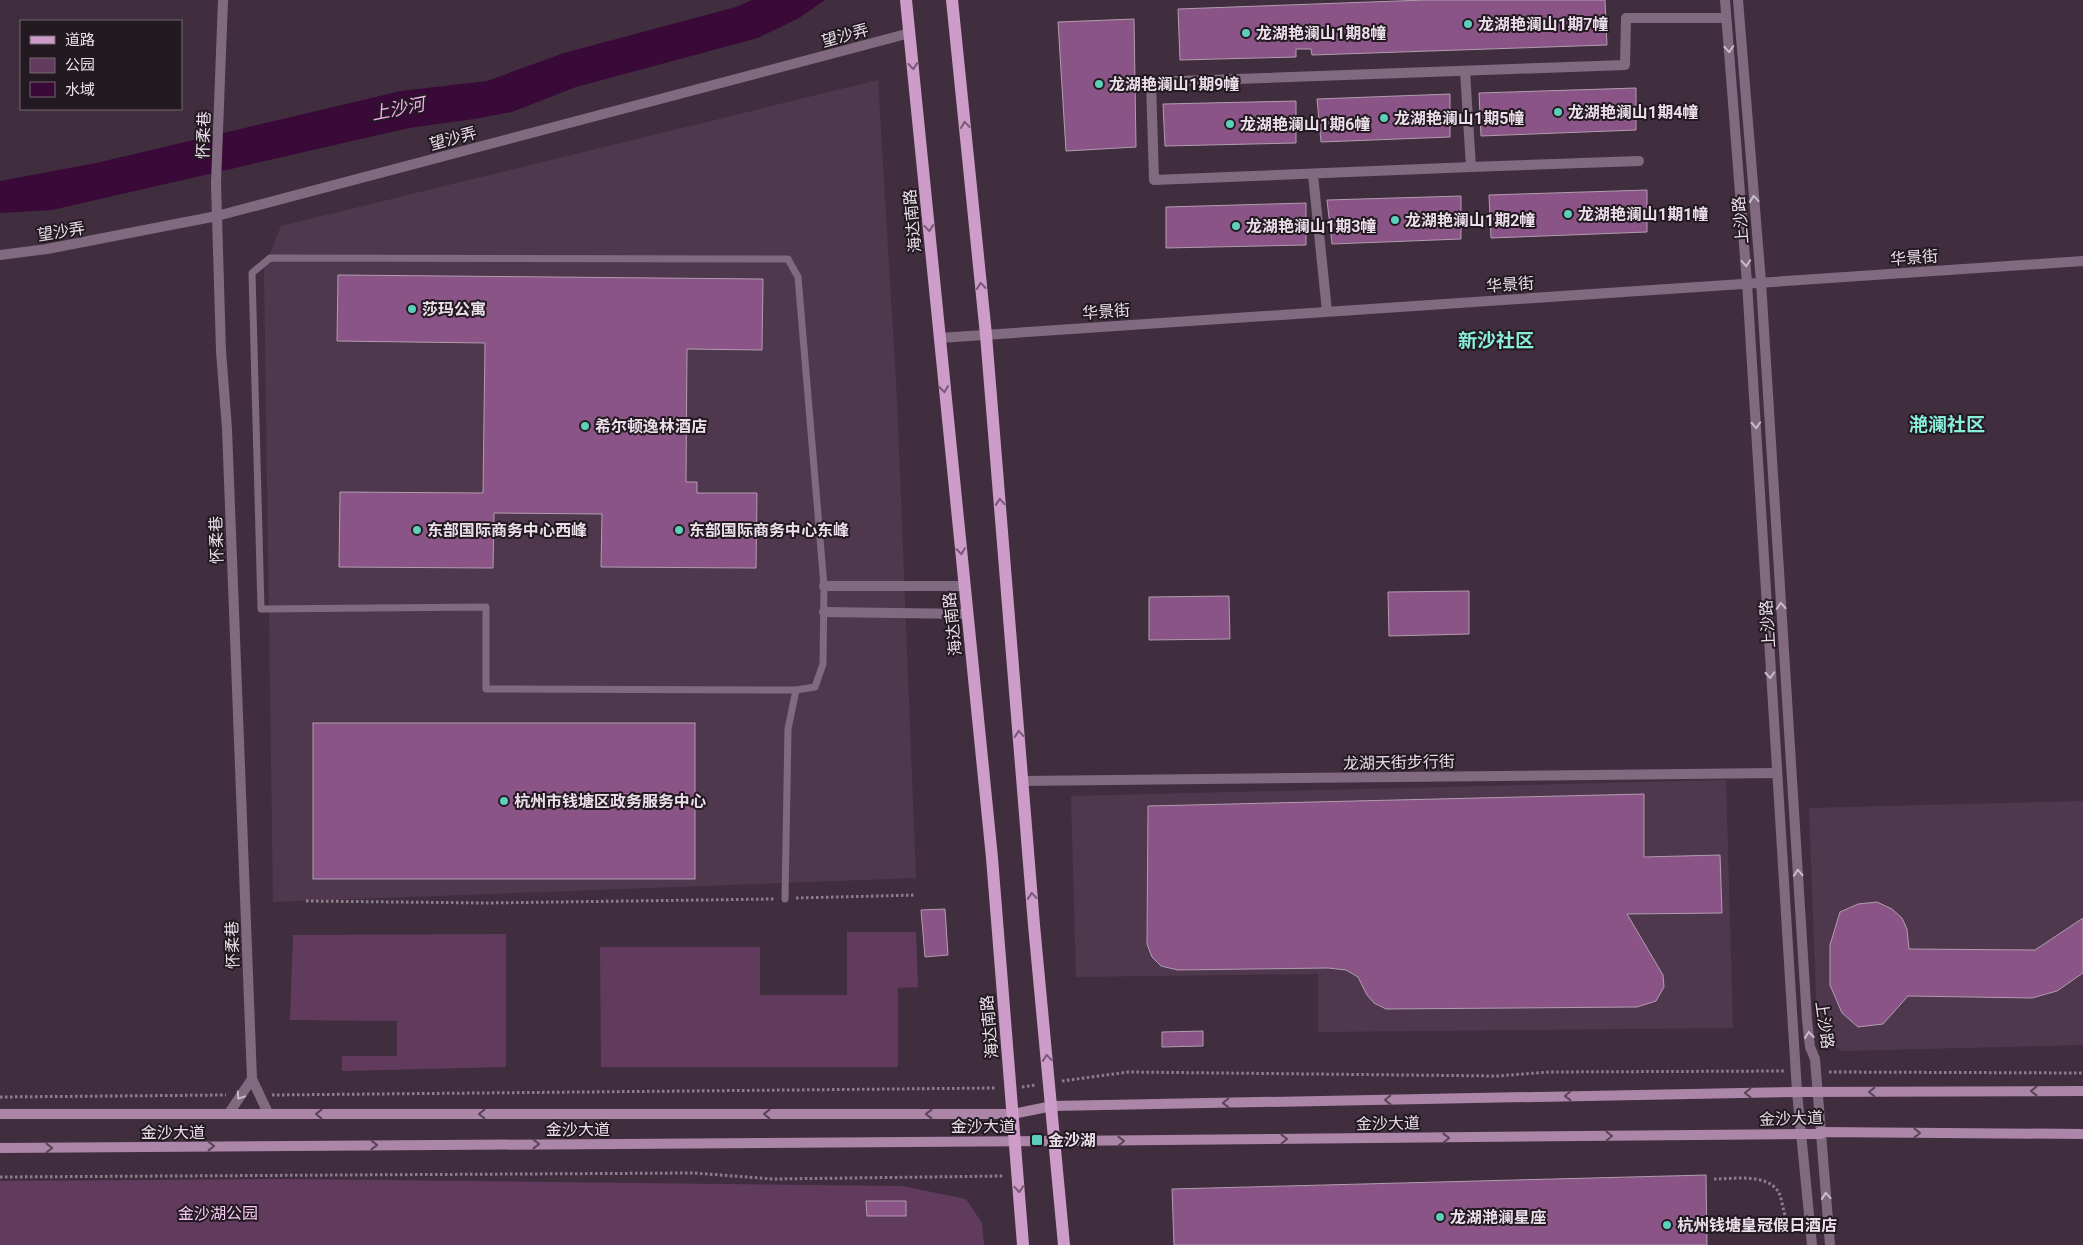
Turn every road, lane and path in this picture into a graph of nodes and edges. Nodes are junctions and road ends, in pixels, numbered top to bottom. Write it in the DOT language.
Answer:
graph roads {
  1 [pos="223,0"];
  2 [pos="906,0"];
  3 [pos="952,0"];
  4 [pos="1725,0"];
  5 [pos="1738,0"];
  6 [pos="1726,18"];
  7 [pos="910,33"];
  8 [pos="1465,71"];
  9 [pos="1639,161"];
  10 [pos="1471,167"];
  11 [pos="1313,175"];
  12 [pos="217,216"];
  13 [pos="0,255"];
  14 [pos="2083,261"];
  15 [pos="1760,282"];
  16 [pos="1747,283"];
  17 [pos="1327,311"];
  18 [pos="986,335"];
  19 [pos="939,338"];
  20 [pos="824,586"];
  21 [pos="965,586"];
  22 [pos="824,612"];
  23 [pos="968,614"];
  24 [pos="796,690"];
  25 [pos="1776,773"];
  26 [pos="1022,781"];
  27 [pos="916,895"];
  28 [pos="785,898"];
  29 [pos="306,901"];
  30 [pos="252,1080"];
  31 [pos="2083,1090"];
  32 [pos="1797,1092"];
  33 [pos="1817,1092"];
  34 [pos="1052,1106"];
  35 [pos="0,1114"];
  36 [pos="229,1114"];
  37 [pos="268,1114"];
  38 [pos="1013,1114"];
  39 [pos="1820,1133"];
  40 [pos="1800,1134"];
  41 [pos="2083,1134"];
  42 [pos="1016,1140"];
  43 [pos="1055,1142"];
  44 [pos="0,1148"];
  45 [pos="1018,1176"];
  46 [pos="0,1177"];
  47 [pos="1714,1179"];
  48 [pos="1786,1218"];
  49 [pos="1024,1245"];
  50 [pos="1064,1245"];
  51 [pos="1812,1245"];
  52 [pos="1830,1245"];
  1 -- 12 [label="street, 怀柔巷"];
  2 -- 7 [label="main road, 海达南路"];
  18 -- 3 [label="main road, one-way"];
  4 -- 6 [label="street, 上沙路"];
  15 -- 5 [label="street, 上沙路, one-way"];
  6 -- 8 [label="street"];
  6 -- 16 [label="street, 上沙路, one-way"];
  7 -- 12 [label="street, 望沙弄"];
  7 -- 19 [label="main road, 海达南路, one-way"];
  8 -- 10 [label="street"];
  8 -- 11 [label="street"];
  9 -- 10 [label="street"];
  10 -- 11 [label="street"];
  11 -- 17 [label="street"];
  12 -- 13 [label="street, 望沙弄"];
  12 -- 30 [label="street, 怀柔巷"];
  14 -- 15 [label="street, 华景街"];
  15 -- 16 [label="street, 华景街"];
  33 -- 15 [label="street, 上沙路, one-way"];
  16 -- 17 [label="street, 华景街"];
  16 -- 25 [label="street, 上沙路, one-way"];
  17 -- 18 [label="street, 华景街"];
  18 -- 19 [label="street, 华景街"];
  26 -- 18 [label="main road, one-way"];
  19 -- 21 [label="main road, 海达南路, one-way"];
  20 -- 21 [label="street"];
  20 -- 22 [label="lane"];
  20 -- 24 [label="lane"];
  21 -- 23 [label="main road, 海达南路"];
  22 -- 23 [label="street"];
  22 -- 24 [label="lane"];
  23 -- 38 [label="main road, 海达南路"];
  24 -- 28 [label="lane"];
  25 -- 26 [label="street, 龙湖天街步行街"];
  25 -- 32 [label="street, 上沙路"];
  34 -- 26 [label="main road, one-way"];
  27 -- 28 [label="path"];
  28 -- 29 [label="path"];
  30 -- 36 [label="street, one-way"];
  30 -- 37 [label="street, 怀柔巷"];
  31 -- 33 [label="main road, 金沙大道, one-way"];
  32 -- 33 [label="main road, 金沙大道"];
  32 -- 34 [label="main road, 金沙大道, one-way"];
  32 -- 40 [label="street, 上沙路"];
  33 -- 39 [label="street, 上沙路"];
  34 -- 38 [label="main road, 金沙大道"];
  34 -- 43 [label="main road"];
  35 -- 36 [label="main road, 金沙大道"];
  36 -- 37 [label="main road, 金沙大道"];
  38 -- 37 [label="main road, 金沙大道, one-way"];
  38 -- 42 [label="main road, 海达南路"];
  39 -- 40 [label="main road, 金沙大道"];
  39 -- 41 [label="main road, 金沙大道, one-way"];
  52 -- 39 [label="street, 上沙路, one-way"];
  43 -- 40 [label="main road, 金沙大道, one-way"];
  40 -- 51 [label="street, 上沙路"];
  42 -- 43 [label="main road, 金沙大道"];
  44 -- 42 [label="main road, 金沙大道, one-way"];
  42 -- 45 [label="main road, 海达南路"];
  43 -- 50 [label="main road"];
  45 -- 46 [label="path"];
  45 -- 49 [label="main road, 海达南路, one-way"];
  47 -- 48 [label="path"];
}
